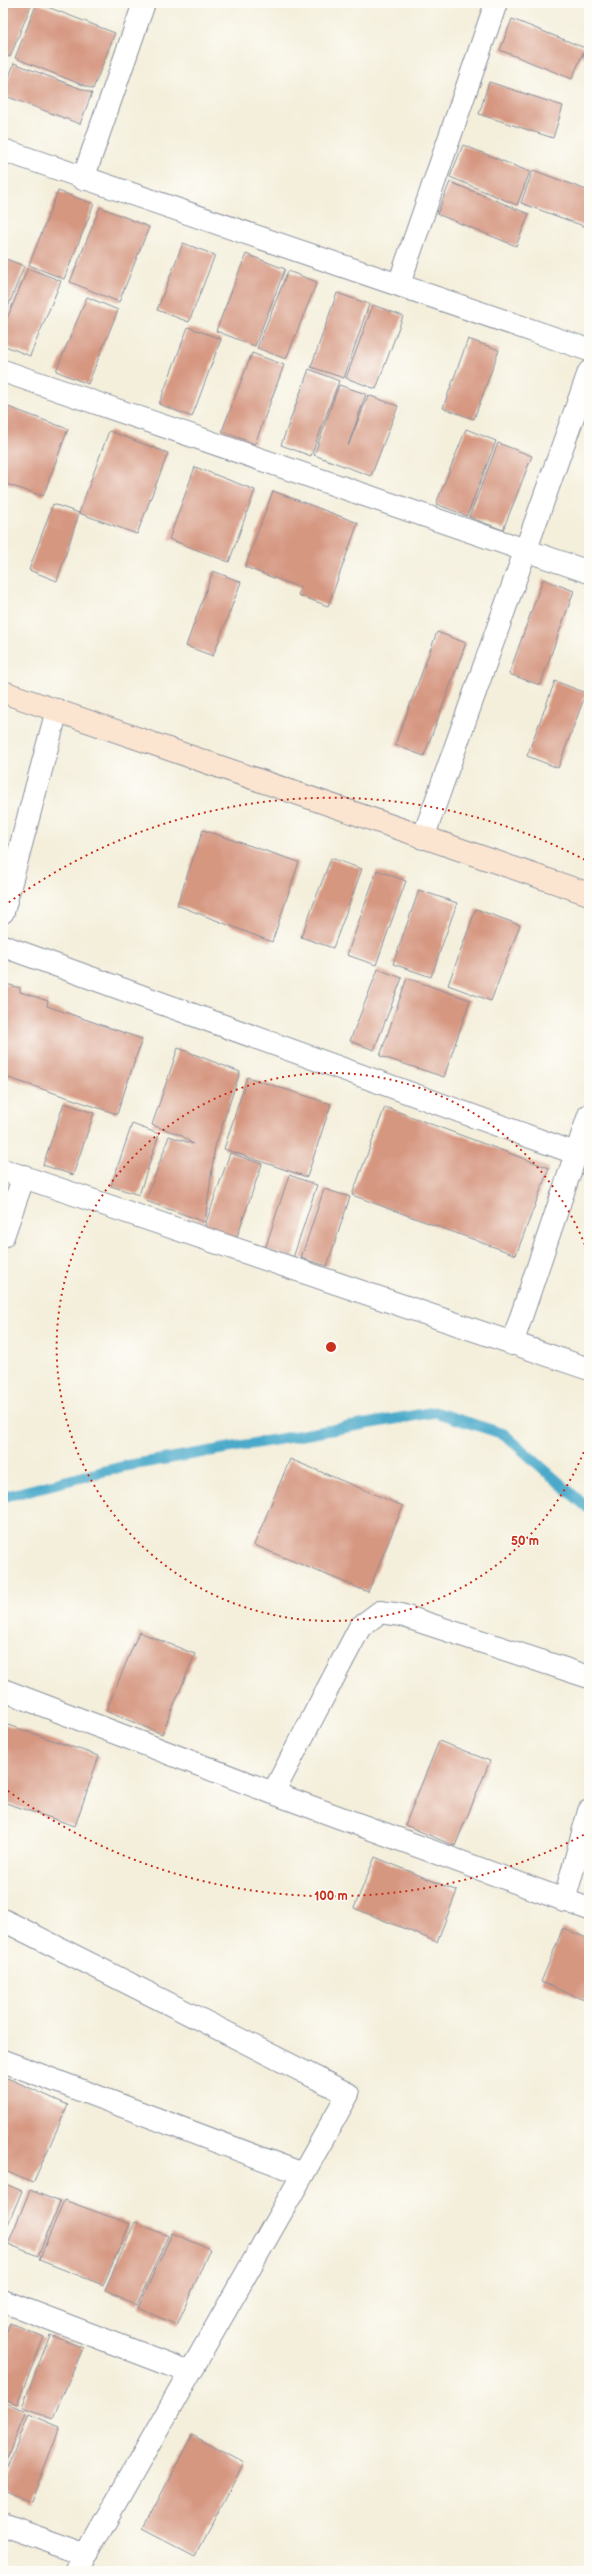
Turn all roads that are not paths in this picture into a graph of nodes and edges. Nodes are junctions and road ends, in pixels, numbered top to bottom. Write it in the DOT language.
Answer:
graph roads {
  1 [pos="144,3"];
  2 [pos="496,3"];
  3 [pos="3,150"];
  4 [pos="82,178"];
  5 [pos="399,284"];
  6 [pos="589,350"];
  7 [pos="3,371"];
  8 [pos="589,372"];
  9 [pos="526,550"];
  10 [pos="589,572"];
  11 [pos="3,692"];
  12 [pos="58,710"];
  13 [pos="423,838"];
  14 [pos="589,894"];
  15 [pos="3,912"];
  16 [pos="3,946"];
  17 [pos="589,1115"];
  18 [pos="574,1153"];
  19 [pos="3,1170"];
  20 [pos="24,1176"];
  21 [pos="3,1236"];
  22 [pos="512,1344"];
  23 [pos="589,1369"];
  24 [pos="589,1677"];
  25 [pos="3,1690"];
  26 [pos="273,1793"];
  27 [pos="589,1811"];
  28 [pos="564,1901"];
  29 [pos="589,1909"];
  30 [pos="3,1920"];
  31 [pos="3,2060"];
  32 [pos="302,2174"];
  33 [pos="3,2301"];
  34 [pos="189,2372"];
  35 [pos="3,2525"];
  36 [pos="82,2563"];
  1 -- 4 [label="street"];
  2 -- 5 [label="street"];
  3 -- 4 [label="street"];
  4 -- 5 [label="street"];
  5 -- 6 [label="street"];
  7 -- 9 [label="street"];
  8 -- 9 [label="street"];
  9 -- 10 [label="street"];
  9 -- 13 [label="street"];
  11 -- 12 [label="street"];
  12 -- 13 [label="street"];
  12 -- 15 [label="street"];
  13 -- 14 [label="street"];
  16 -- 18 [label="street"];
  17 -- 18 [label="street"];
  18 -- 22 [label="street"];
  19 -- 20 [label="street"];
  20 -- 21 [label="street"];
  20 -- 22 [label="street"];
  22 -- 23 [label="street"];
  24 -- 26 [label="street"];
  25 -- 26 [label="street"];
  26 -- 28 [label="street"];
  27 -- 28 [label="street"];
  28 -- 29 [label="street"];
  30 -- 32 [label="street"];
  31 -- 32 [label="street"];
  32 -- 34 [label="street"];
  33 -- 34 [label="street"];
  34 -- 36 [label="street"];
  35 -- 36 [label="street"];
}
